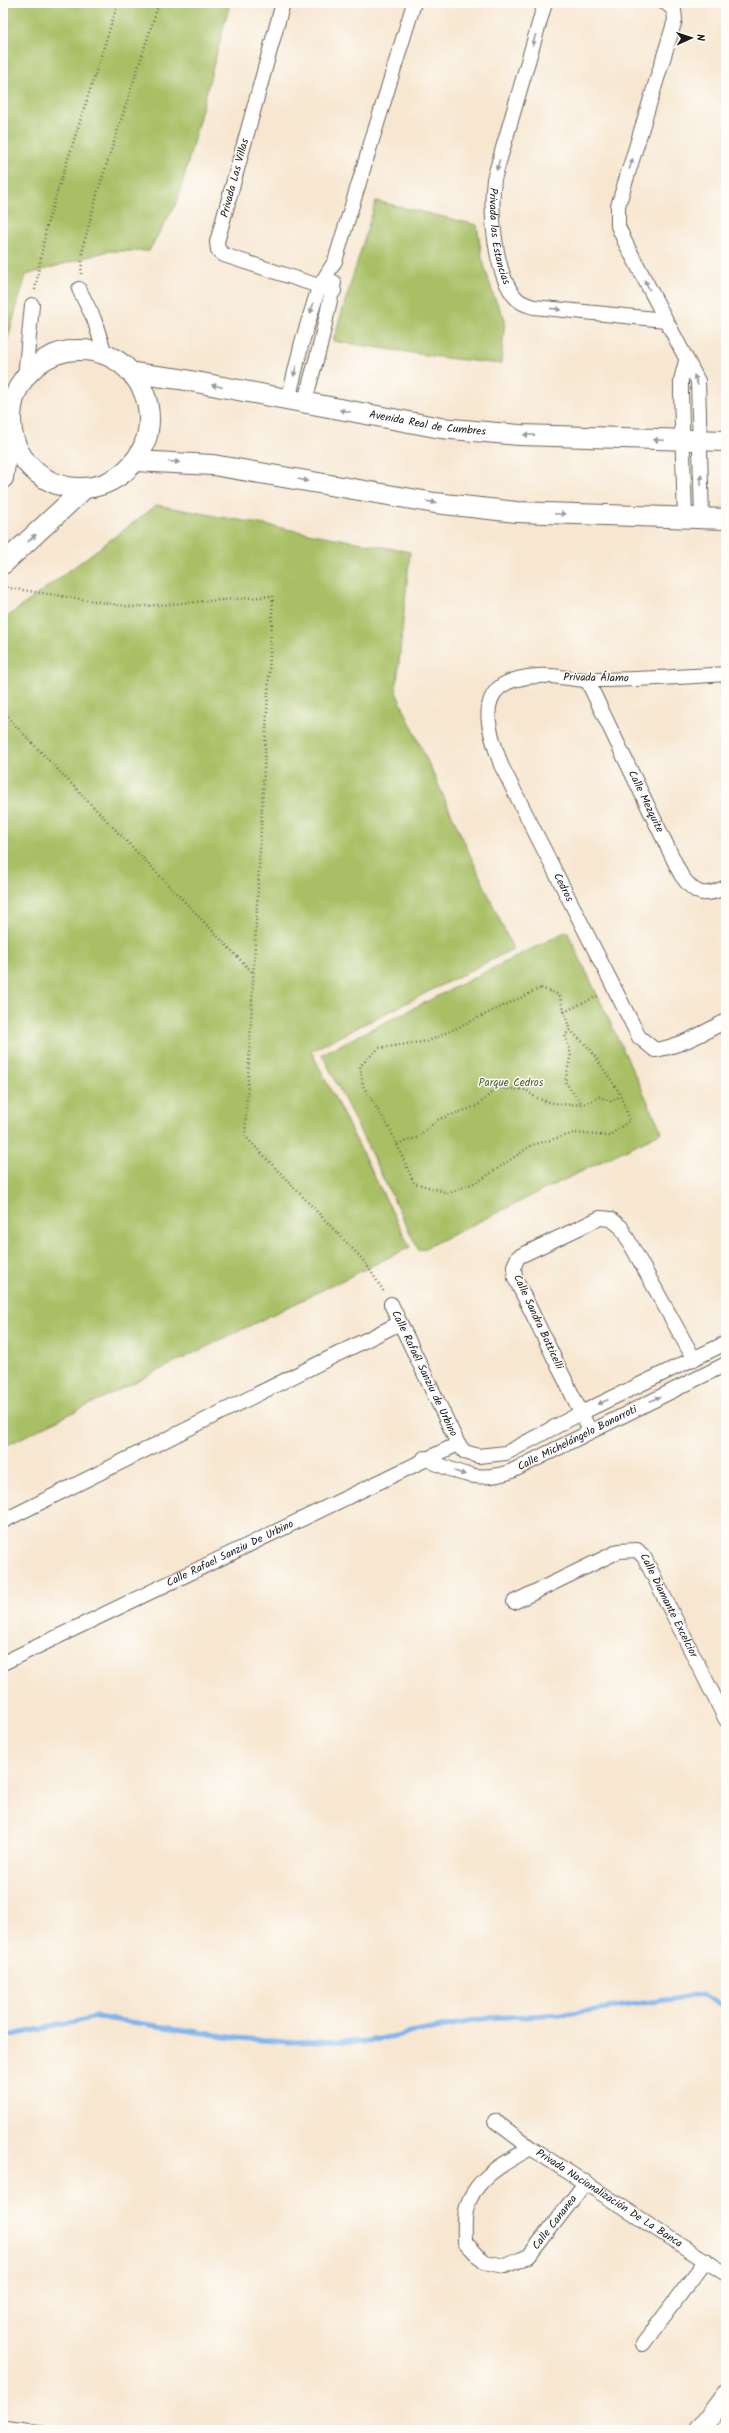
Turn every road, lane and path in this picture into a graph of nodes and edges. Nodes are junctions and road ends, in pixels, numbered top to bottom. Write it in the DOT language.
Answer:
graph roads {
  1 [pos="118,3"];
  2 [pos="160,3"];
  3 [pos="283,3"];
  4 [pos="414,3"];
  5 [pos="545,3"];
  6 [pos="666,3"];
  7 [pos="335,261"];
  8 [pos="319,287"];
  9 [pos="79,289"];
  10 [pos="334,291"];
  11 [pos="32,305"];
  12 [pos="665,320"];
  13 [pos="105,354"];
  14 [pos="133,373"];
  15 [pos="25,377"];
  16 [pos="296,402"];
  17 [pos="11,424"];
  18 [pos="691,441"];
  19 [pos="726,441"];
  20 [pos="135,461"];
  21 [pos="3,478"];
  22 [pos="85,488"];
  23 [pos="693,518"];
  24 [pos="726,519"];
  25 [pos="3,564"];
  26 [pos="3,586"];
  27 [pos="726,674"];
  28 [pos="587,680"];
  29 [pos="3,710"];
  30 [pos="488,716"];
  31 [pos="726,887"];
  32 [pos="253,973"];
  33 [pos="614,988"];
  34 [pos="564,1012"];
  35 [pos="726,1021"];
  36 [pos="570,1030"];
  37 [pos="621,1096"];
  38 [pos="583,1104"];
  39 [pos="397,1144"];
  40 [pos="391,1304"];
  41 [pos="400,1323"];
  42 [pos="726,1343"];
  43 [pos="694,1359"];
  44 [pos="726,1364"];
  45 [pos="581,1413"];
  46 [pos="590,1431"];
  47 [pos="458,1444"];
  48 [pos="424,1458"];
  49 [pos="3,1521"];
  50 [pos="514,1602"];
  51 [pos="3,1663"];
  52 [pos="726,1720"];
  53 [pos="495,2121"];
  54 [pos="531,2148"];
  55 [pos="586,2182"];
  56 [pos="706,2260"];
  57 [pos="726,2274"];
  58 [pos="643,2344"];
  59 [pos="726,2395"];
  60 [pos="3,2425"];
  61 [pos="42,2430"];
  62 [pos="700,2430"];
  1 -- 11 [label="path"];
  2 -- 9 [label="path"];
  3 -- 8 [label="street, Privada Las Villas"];
  4 -- 7 [label="street"];
  5 -- 12 [label="street, Privada las Estancias, one-way"];
  12 -- 6 [label="street, one-way"];
  7 -- 8 [label="street"];
  7 -- 10 [label="street"];
  8 -- 10 [label="street, Privada Las Villas"];
  8 -- 16 [label="street, one-way"];
  9 -- 13 [label="street"];
  10 -- 16 [label="street"];
  11 -- 15 [label="street"];
  12 -- 18 [label="street"];
  13 -- 14 [label="street"];
  13 -- 15 [label="street"];
  16 -- 14 [label="street, Avenida Real de Cumbres, one-way"];
  14 -- 20 [label="street"];
  15 -- 17 [label="street"];
  18 -- 16 [label="street, Avenida Real de Cumbres, one-way"];
  17 -- 21 [label="street"];
  17 -- 22 [label="street"];
  18 -- 19 [label="street, Avenida Real de Cumbres"];
  18 -- 23 [label="street"];
  20 -- 22 [label="street"];
  20 -- 23 [label="street, one-way"];
  25 -- 22 [label="street, one-way"];
  23 -- 24 [label="street"];
  26 -- 32 [label="path"];
  27 -- 28 [label="street, Privada Álamo"];
  28 -- 30 [label="street, Privada Álamo"];
  28 -- 31 [label="street, Calle Mezquite"];
  29 -- 32 [label="path"];
  30 -- 33 [label="street, Cedros"];
  32 -- 40 [label="path"];
  33 -- 34 [label="path"];
  33 -- 35 [label="street, Cedros"];
  34 -- 36 [label="path"];
  34 -- 39 [label="path"];
  36 -- 37 [label="path"];
  36 -- 38 [label="path"];
  37 -- 38 [label="path"];
  37 -- 39 [label="path"];
  38 -- 39 [label="path"];
  40 -- 41 [label="street, Calle Rafaél Sanziu de Urbino"];
  41 -- 47 [label="street, Calle Rafaél Sanziu de Urbino"];
  41 -- 49 [label="street"];
  42 -- 43 [label="street, Calle Michelángelo Bonarroti"];
  43 -- 45 [label="street, Calle Michelángelo Bonarroti, one-way"];
  43 -- 45 [label="street, Calle Sandra Botticelli"];
  46 -- 44 [label="street, Calle Michelángelo Bonarroti, one-way"];
  45 -- 46 [label="street, Calle Sandra Botticelli"];
  45 -- 47 [label="street, Calle Michelángelo Bonarroti"];
  48 -- 46 [label="street, Calle Michelángelo Bonarroti, one-way"];
  47 -- 48 [label="street, Calle Rafael Sanziu De Urbino"];
  48 -- 51 [label="street, Calle Rafael Sanziu De Urbino"];
  50 -- 52 [label="street, Calle Diamante Excelcior"];
  53 -- 54 [label="street, Privada Nacionalización De La Banca"];
  54 -- 55 [label="street, Privada Nacionalización De La Banca"];
  54 -- 55 [label="street, Calle Cananea"];
  55 -- 56 [label="street, Privada Nacionalización De La Banca"];
  56 -- 57 [label="street, Privada Nacionalización De La Banca"];
  56 -- 58 [label="street"];
  59 -- 62 [label="street"];
  60 -- 61 [label="lane"];
}
